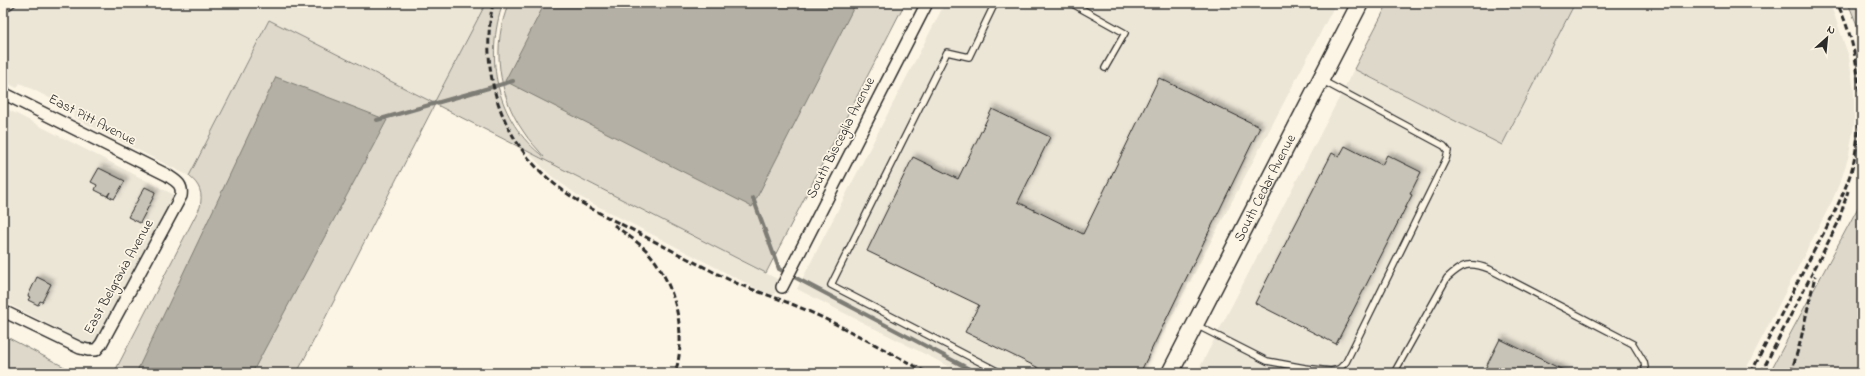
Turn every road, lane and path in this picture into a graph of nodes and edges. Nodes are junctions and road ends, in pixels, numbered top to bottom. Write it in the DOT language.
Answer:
graph roads {
  1 [pos="13,3"];
  2 [pos="927,3"];
  3 [pos="995,3"];
  4 [pos="1071,3"];
  5 [pos="1360,3"];
  6 [pos="3,13"];
  7 [pos="1106,68"];
  8 [pos="1320,80"];
  9 [pos="3,93"];
  10 [pos="167,175"];
  11 [pos="782,287"];
  12 [pos="3,311"];
  13 [pos="1195,324"];
  14 [pos="1001,373"];
  15 [pos="1170,373"];
  16 [pos="1394,373"];
  17 [pos="1646,373"];
  1 -- 6 [label="lane"];
  2 -- 11 [label="street, South Bisceglia Avenue"];
  3 -- 14 [label="lane"];
  4 -- 7 [label="lane"];
  5 -- 8 [label="main road, South Cedar Avenue"];
  8 -- 13 [label="main road, South Cedar Avenue"];
  8 -- 13 [label="lane"];
  9 -- 10 [label="street, East Pitt Avenue"];
  10 -- 12 [label="street, East Belgravia Avenue"];
  13 -- 15 [label="main road, South Cedar Avenue"];
  16 -- 17 [label="lane"];
}
